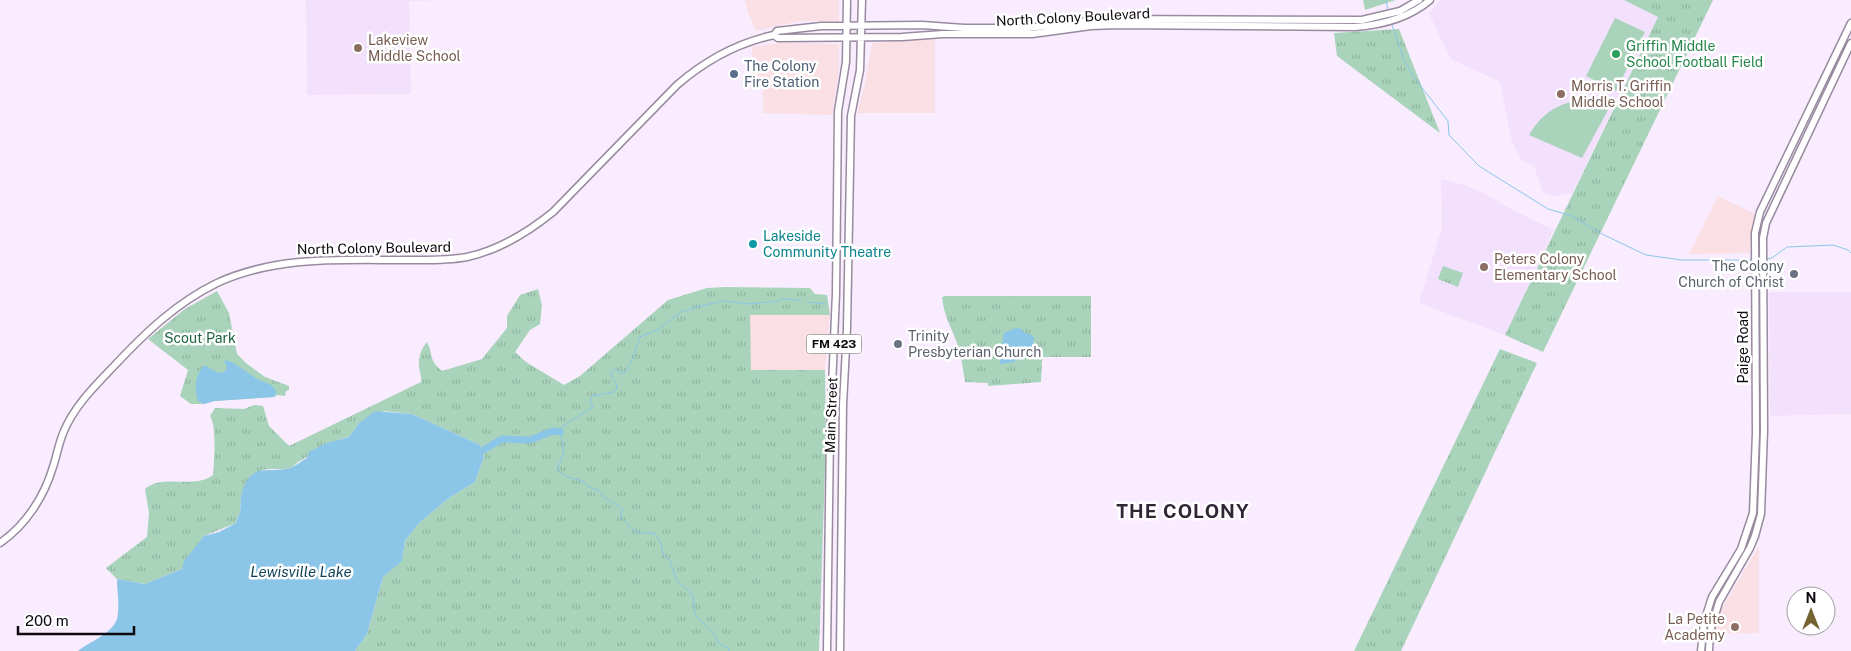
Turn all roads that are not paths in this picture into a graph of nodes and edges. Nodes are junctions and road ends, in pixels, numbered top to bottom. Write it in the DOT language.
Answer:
graph roads {
  1 [pos="847,0"];
  2 [pos="862,0"];
  3 [pos="1419,0"];
  4 [pos="1430,0"];
  5 [pos="1851,23"];
  6 [pos="847,25"];
  7 [pos="861,25"];
  8 [pos="774,35"];
  9 [pos="847,37"];
  10 [pos="861,37"];
  11 [pos="1851,43"];
  12 [pos="1755,319"];
  13 [pos="1764,347"];
  14 [pos="830,434"];
  15 [pos="843,434"];
  16 [pos="0,543"];
  17 [pos="827,651"];
  18 [pos="840,651"];
  19 [pos="1701,651"];
  20 [pos="1709,651"];
  1 -- 6 [label="main road, Main Street / FM 423"];
  2 -- 7 [label="main road, Main Street / FM 423"];
  3 -- 7 [label="main road, North Colony Boulevard"];
  4 -- 10 [label="main road, North Colony Boulevard"];
  5 -- 12 [label="main road, Paige Road"];
  6 -- 7 [label="main road, North Colony Boulevard"];
  6 -- 8 [label="main road, North Colony Boulevard"];
  6 -- 9 [label="main road, Main Street / FM 423"];
  7 -- 10 [label="main road, Main Street / FM 423"];
  8 -- 9 [label="main road, North Colony Boulevard"];
  8 -- 16 [label="main road, North Colony Boulevard"];
  9 -- 10 [label="main road, North Colony Boulevard"];
  9 -- 14 [label="main road, Main Street / FM 423"];
  10 -- 15 [label="main road, Main Street / FM 423"];
  11 -- 13 [label="main road, Paige Road"];
  12 -- 13 [label="main road"];
  12 -- 19 [label="main road, Paige Road"];
  13 -- 20 [label="main road, Paige Road"];
  14 -- 15 [label="main road"];
  14 -- 17 [label="main road, Main Street / FM 423"];
  15 -- 18 [label="main road, Main Street / FM 423"];
}
